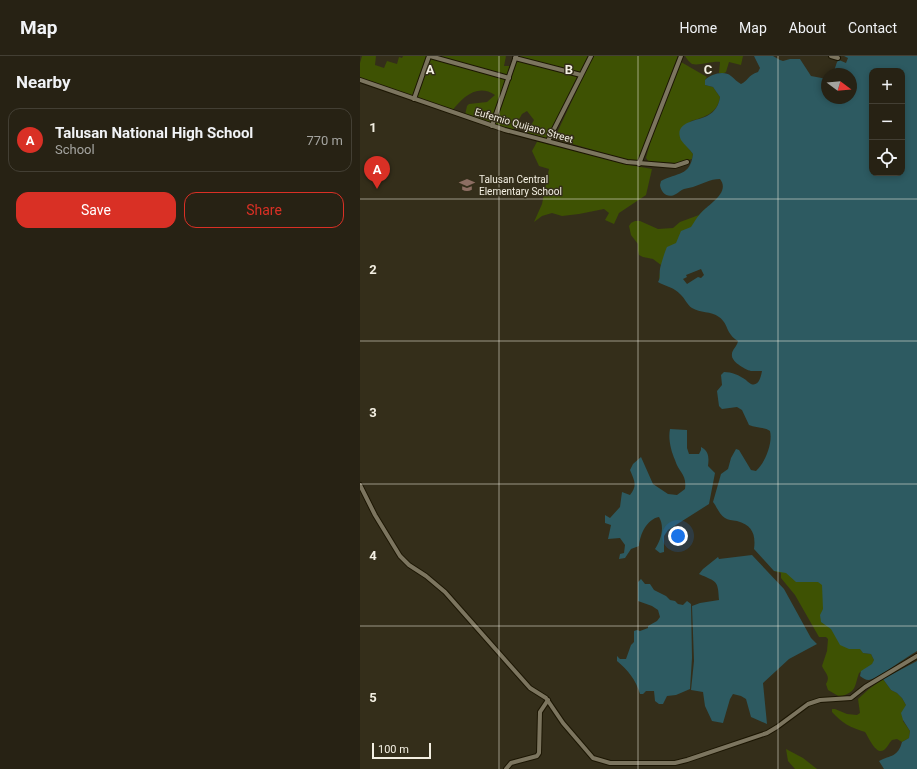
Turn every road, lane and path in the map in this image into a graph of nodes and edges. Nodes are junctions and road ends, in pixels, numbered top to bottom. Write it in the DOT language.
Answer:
graph roads {
  1 [pos="430,56"];
  2 [pos="591,56"];
  3 [pos="681,56"];
  4 [pos="831,56"];
  5 [pos="516,57"];
  6 [pos="838,58"];
  7 [pos="581,75"];
  8 [pos="509,78"];
  9 [pos="360,80"];
  10 [pos="414,99"];
  11 [pos="492,126"];
  12 [pos="548,141"];
  13 [pos="687,162"];
  14 [pos="639,164"];
  15 [pos="360,485"];
  16 [pos="917,656"];
  17 [pos="548,700"];
  18 [pos="506,769"];
  1 -- 8 [label="street"];
  1 -- 10 [label="street"];
  2 -- 7 [label="street"];
  3 -- 14 [label="street"];
  4 -- 6 [label="street"];
  5 -- 7 [label="street"];
  5 -- 8 [label="street"];
  7 -- 12 [label="street"];
  8 -- 11 [label="street"];
  9 -- 10 [label="street, Eufemio Quijano Street"];
  10 -- 11 [label="street, Eufemio Quijano Street"];
  11 -- 12 [label="street, Eufemio Quijano Street"];
  12 -- 14 [label="street, Eufemio Quijano Street"];
  13 -- 14 [label="street, Eufemio Quijano Street"];
  15 -- 17 [label="street"];
  16 -- 17 [label="street"];
  17 -- 18 [label="street"];
}
